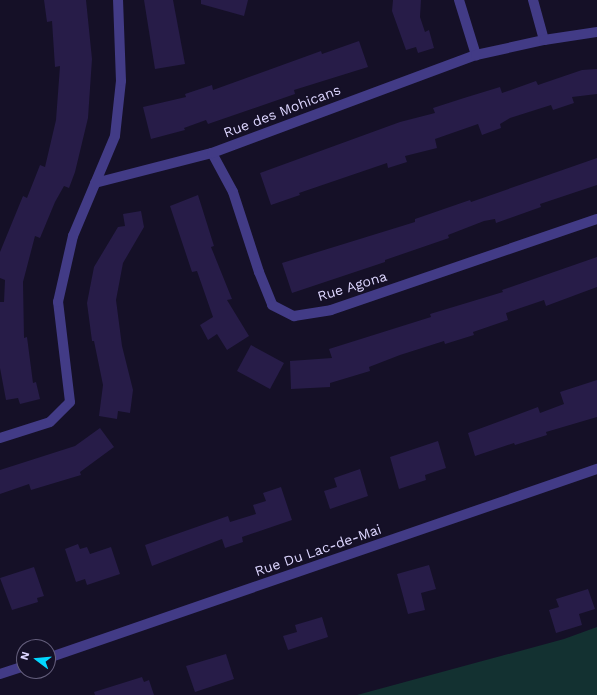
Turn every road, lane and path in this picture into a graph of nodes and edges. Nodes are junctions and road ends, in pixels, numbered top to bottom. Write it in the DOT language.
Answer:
graph roads {
  1 [pos="118,0"];
  2 [pos="459,0"];
  3 [pos="532,0"];
  4 [pos="597,32"];
  5 [pos="544,40"];
  6 [pos="476,55"];
  7 [pos="212,153"];
  8 [pos="95,183"];
  9 [pos="597,219"];
  10 [pos="0,438"];
  11 [pos="597,469"];
  12 [pos="56,655"];
  13 [pos="16,669"];
  14 [pos="0,674"];
  1 -- 8 [label="street"];
  2 -- 6 [label="street"];
  3 -- 5 [label="street"];
  4 -- 5 [label="street, Rue des Mohicans"];
  5 -- 6 [label="street, Rue des Mohicans"];
  6 -- 7 [label="street, Rue des Mohicans"];
  7 -- 8 [label="street, Rue des Mohicans"];
  7 -- 9 [label="street, Rue Agona"];
  8 -- 10 [label="street"];
  11 -- 12 [label="street, Rue Du Lac-de-Mai"];
  13 -- 14 [label="street"];
}
